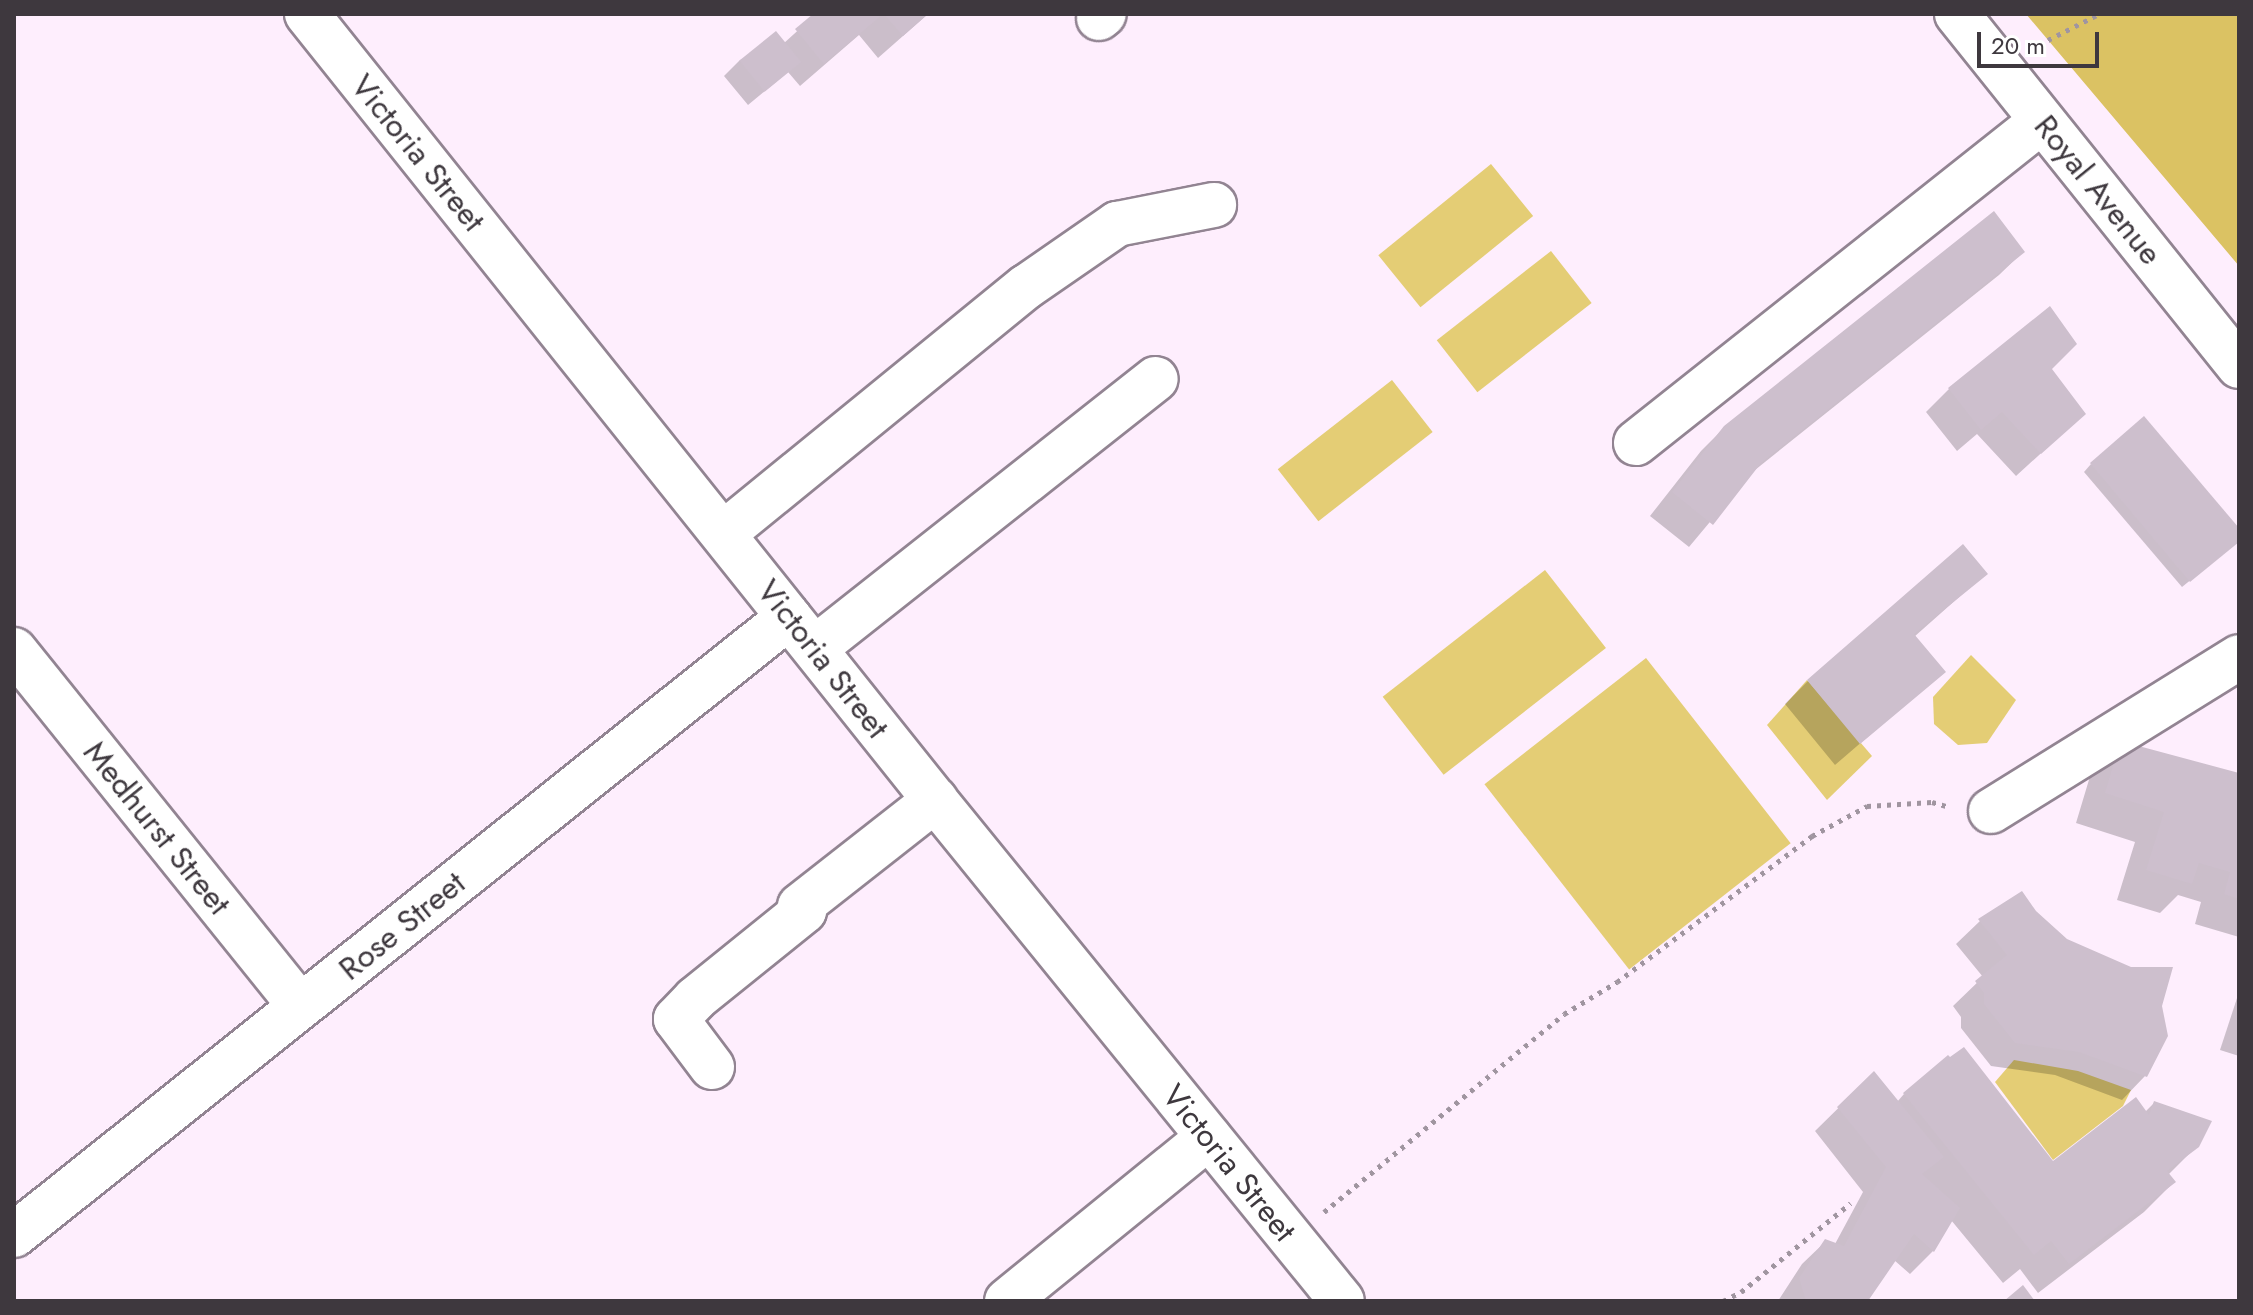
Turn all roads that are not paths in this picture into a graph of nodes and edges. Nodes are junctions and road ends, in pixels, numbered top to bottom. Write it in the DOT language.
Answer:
graph roads {
  1 [pos="307,14"];
  2 [pos="1957,14"];
  3 [pos="2042,121"];
  4 [pos="1214,205"];
  5 [pos="2239,366"];
  6 [pos="1156,379"];
  7 [pos="1636,443"];
  8 [pos="724,533"];
  9 [pos="802,633"];
  10 [pos="14,650"];
  11 [pos="2239,657"];
  12 [pos="935,800"];
  13 [pos="1991,811"];
  14 [pos="300,1006"];
  15 [pos="712,1067"];
  16 [pos="1209,1137"];
  17 [pos="14,1235"];
  18 [pos="1007,1301"];
  19 [pos="1342,1301"];
  1 -- 8 [label="street, Victoria Street"];
  2 -- 3 [label="street, Royal Avenue"];
  3 -- 5 [label="street, Royal Avenue"];
  3 -- 7 [label="street"];
  4 -- 8 [label="street"];
  6 -- 9 [label="street, Rose Street"];
  8 -- 9 [label="street, Victoria Street"];
  9 -- 12 [label="street, Victoria Street"];
  9 -- 14 [label="street, Rose Street"];
  10 -- 14 [label="street, Medhurst Street"];
  11 -- 13 [label="street"];
  12 -- 15 [label="street"];
  12 -- 16 [label="street, Victoria Street"];
  14 -- 17 [label="street, Rose Street"];
  16 -- 18 [label="street"];
  16 -- 19 [label="street, Victoria Street"];
}
